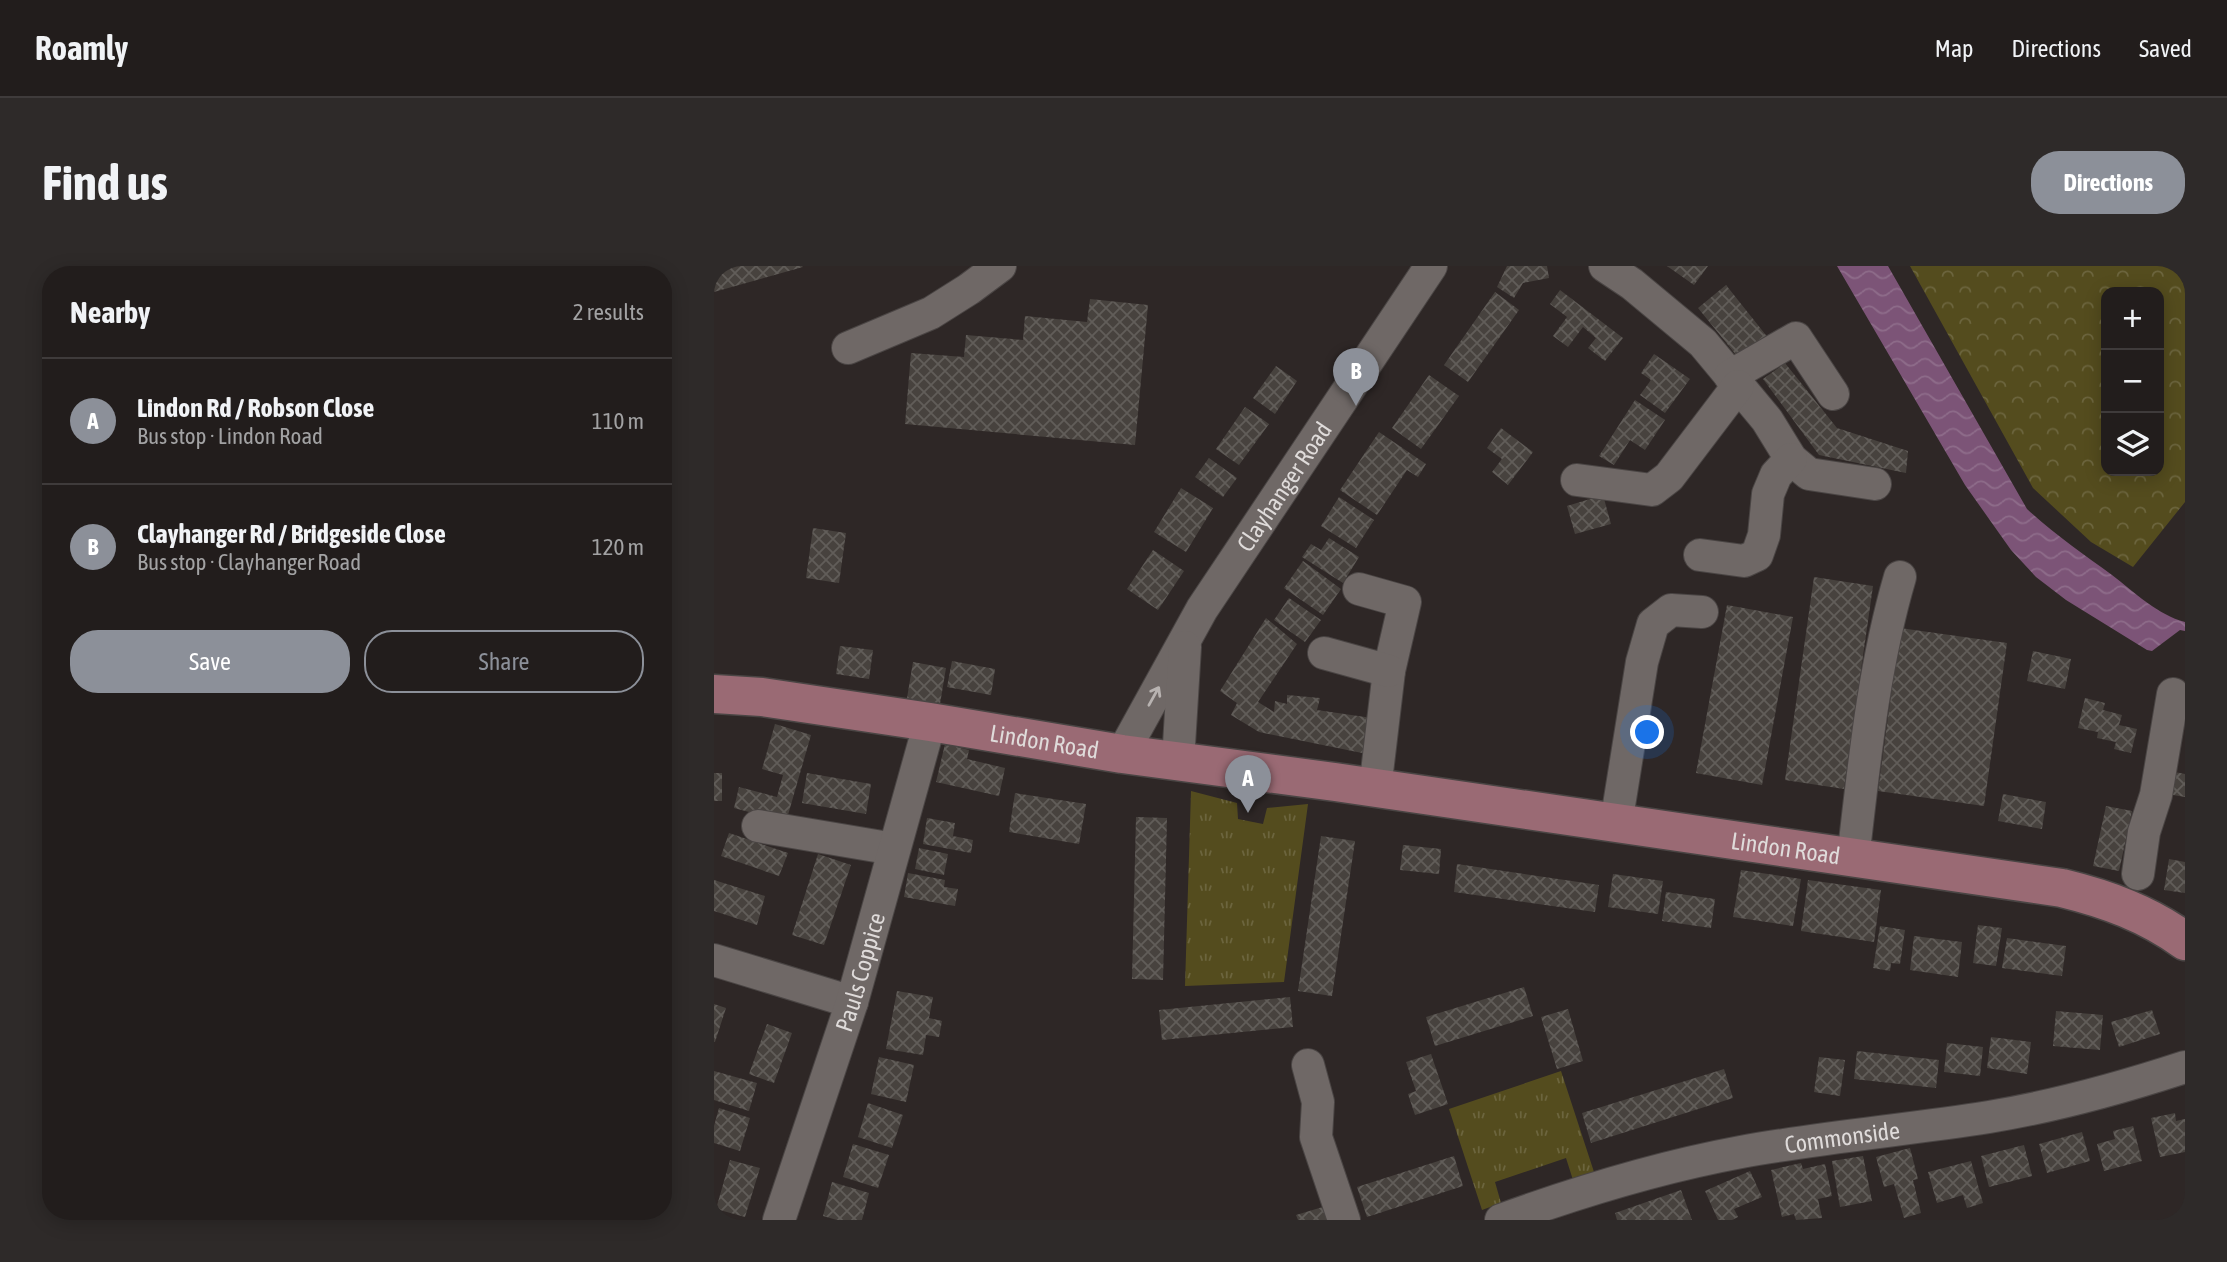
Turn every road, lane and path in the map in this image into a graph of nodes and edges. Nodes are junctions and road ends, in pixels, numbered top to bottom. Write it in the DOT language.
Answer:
graph roads {
  1 [pos="1000,266"];
  2 [pos="1431,266"];
  3 [pos="1605,266"];
  4 [pos="848,348"];
  5 [pos="1734,381"];
  6 [pos="1833,394"];
  7 [pos="1791,459"];
  8 [pos="1577,480"];
  9 [pos="1875,484"];
  10 [pos="1700,555"];
  11 [pos="1900,577"];
  12 [pos="1359,589"];
  13 [pos="1702,612"];
  14 [pos="1185,638"];
  15 [pos="1324,653"];
  16 [pos="1390,671"];
  17 [pos="714,694"];
  18 [pos="2173,694"];
  19 [pos="930,722"];
  20 [pos="2175,748"];
  21 [pos="1122,754"];
  22 [pos="1178,761"];
  23 [pos="1375,789"];
  24 [pos="1616,824"];
  25 [pos="758,826"];
  26 [pos="894,849"];
  27 [pos="1853,859"];
  28 [pos="2138,874"];
  29 [pos="2185,941"];
  30 [pos="714,960"];
  31 [pos="852,1002"];
  32 [pos="1308,1065"];
  33 [pos="2185,1067"];
  34 [pos="779,1220"];
  35 [pos="1344,1220"];
  36 [pos="1501,1220"];
  1 -- 4 [label="street"];
  2 -- 14 [label="street, Clayhanger Road"];
  3 -- 5 [label="street"];
  5 -- 6 [label="street"];
  5 -- 7 [label="street"];
  5 -- 8 [label="street"];
  7 -- 9 [label="street"];
  7 -- 10 [label="street"];
  11 -- 27 [label="street"];
  12 -- 16 [label="street"];
  13 -- 24 [label="street"];
  21 -- 14 [label="street, Clayhanger Road, one-way"];
  14 -- 22 [label="street, Clayhanger Road"];
  15 -- 16 [label="street"];
  16 -- 23 [label="street"];
  17 -- 19 [label="main road, Lindon Road"];
  18 -- 20 [label="street"];
  19 -- 21 [label="main road, Lindon Road"];
  19 -- 26 [label="street, Pauls Coppice"];
  20 -- 28 [label="street"];
  21 -- 22 [label="main road, Lindon Road"];
  22 -- 23 [label="main road, Lindon Road"];
  23 -- 24 [label="main road, Lindon Road"];
  24 -- 27 [label="main road, Lindon Road"];
  25 -- 26 [label="street"];
  26 -- 31 [label="street, Pauls Coppice"];
  27 -- 29 [label="main road, Lindon Road"];
  30 -- 31 [label="street"];
  31 -- 34 [label="street, Pauls Coppice"];
  32 -- 35 [label="street"];
  33 -- 36 [label="street, Commonside"];
}
